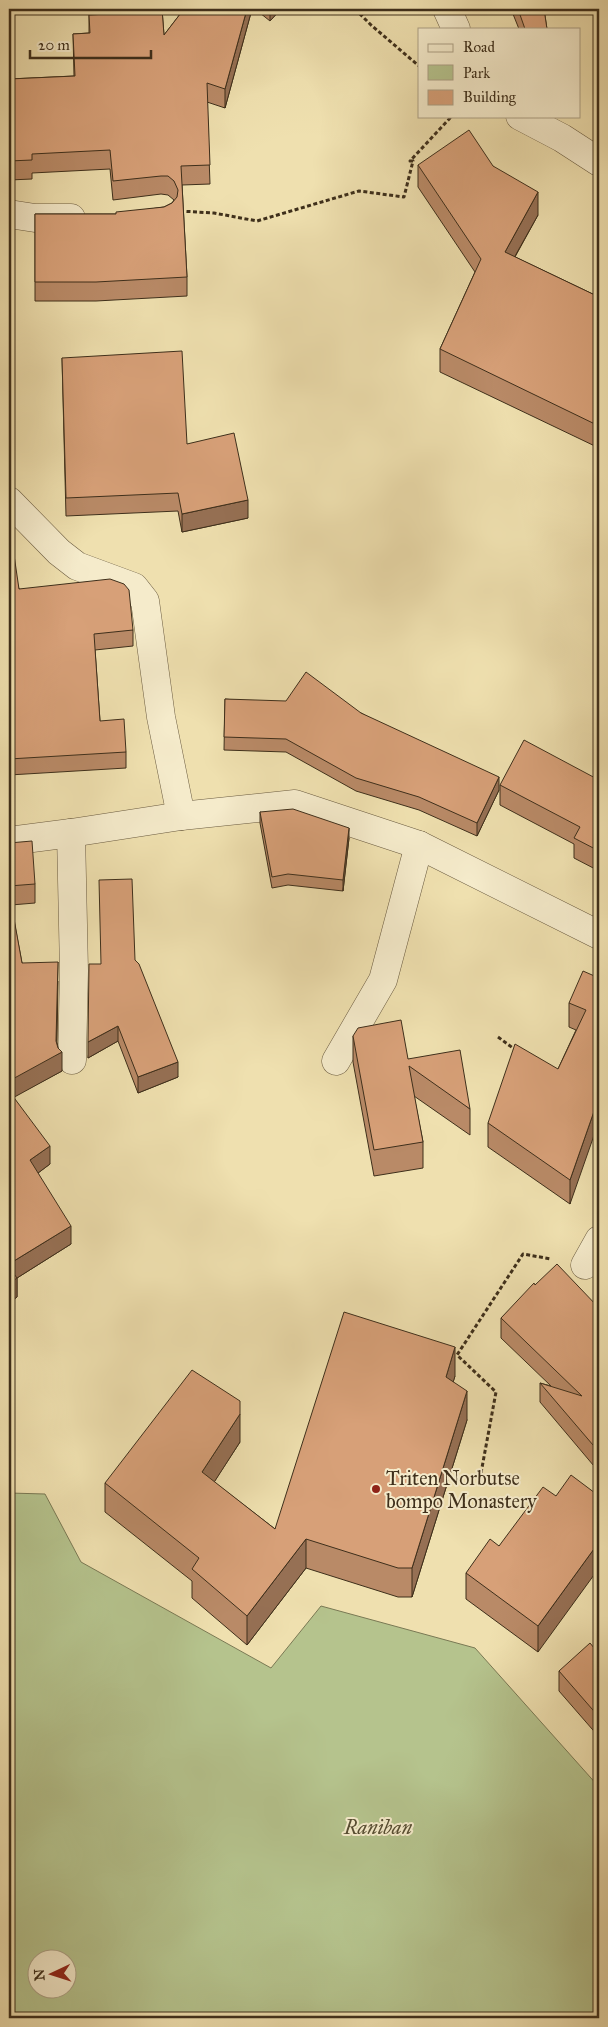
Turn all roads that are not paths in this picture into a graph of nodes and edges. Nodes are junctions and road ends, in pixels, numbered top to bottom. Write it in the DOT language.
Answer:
graph roads {
  1 [pos="447,9"];
  2 [pos="456,28"];
  3 [pos="524,118"];
  4 [pos="599,162"];
  5 [pos="9,214"];
  6 [pos="92,218"];
  7 [pos="9,501"];
  8 [pos="181,816"];
  9 [pos="71,833"];
  10 [pos="9,841"];
  11 [pos="419,845"];
  12 [pos="599,935"];
  13 [pos="72,1060"];
  14 [pos="336,1061"];
  15 [pos="599,1240"];
  16 [pos="586,1265"];
  1 -- 2 [label="street"];
  3 -- 4 [label="street"];
  5 -- 6 [label="street"];
  7 -- 8 [label="street"];
  8 -- 9 [label="street"];
  8 -- 11 [label="street"];
  9 -- 10 [label="street"];
  9 -- 13 [label="street"];
  11 -- 12 [label="street"];
  11 -- 14 [label="street"];
  15 -- 16 [label="street"];
}
